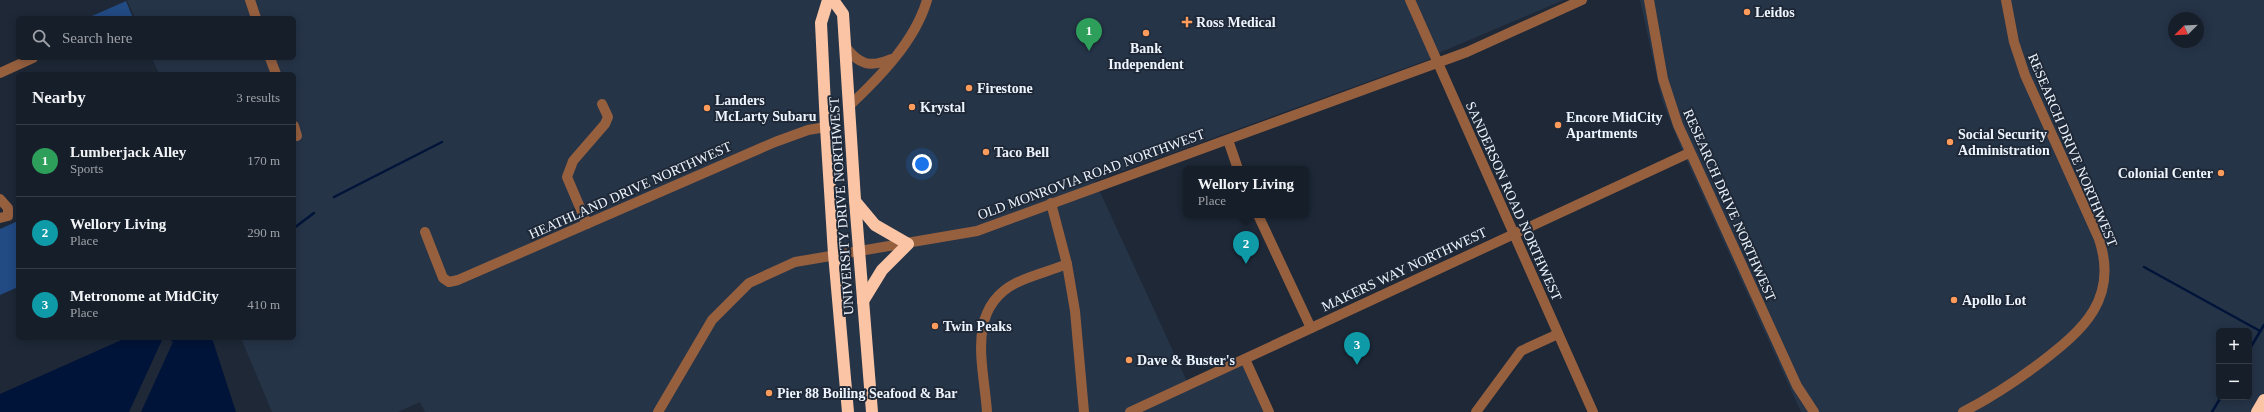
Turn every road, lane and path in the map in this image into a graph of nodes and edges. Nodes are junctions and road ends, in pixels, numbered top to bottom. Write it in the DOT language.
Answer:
graph roads {
  1 [pos="250,0"];
  2 [pos="828,0"];
  3 [pos="833,0"];
  4 [pos="927,0"];
  5 [pos="1410,0"];
  6 [pos="1582,0"];
  7 [pos="1649,0"];
  8 [pos="2006,0"];
  9 [pos="255,16"];
  10 [pos="845,46"];
  11 [pos="893,58"];
  12 [pos="29,60"];
  13 [pos="271,60"];
  14 [pos="1437,61"];
  15 [pos="275,72"];
  16 [pos="0,73"];
  17 [pos="602,104"];
  18 [pos="849,106"];
  19 [pos="826,127"];
  20 [pos="1228,140"];
  21 [pos="1689,152"];
  22 [pos="1237,166"];
  23 [pos="0,198"];
  24 [pos="855,200"];
  25 [pos="1051,203"];
  26 [pos="0,218"];
  27 [pos="1259,218"];
  28 [pos="587,224"];
  29 [pos="424,232"];
  30 [pos="1513,234"];
  31 [pos="908,244"];
  32 [pos="859,251"];
  33 [pos="834,254"];
  34 [pos="1067,264"];
  35 [pos="863,301"];
  36 [pos="1311,328"];
  37 [pos="1558,334"];
  38 [pos="1245,359"];
  39 [pos="2264,400"];
  40 [pos="1812,411"];
  41 [pos="658,412"];
  42 [pos="848,412"];
  43 [pos="872,412"];
  44 [pos="987,412"];
  45 [pos="1084,412"];
  46 [pos="1130,412"];
  47 [pos="1269,412"];
  48 [pos="1476,412"];
  49 [pos="1594,412"];
  50 [pos="1963,412"];
  51 [pos="2257,412"];
  1 -- 9 [label="street"];
  2 -- 19 [label="highway, UNIVERSITY DRIVE NORTHWEST"];
  3 -- 10 [label="highway, UNIVERSITY DRIVE NORTHWEST"];
  4 -- 11 [label="street"];
  5 -- 14 [label="street, SANDERSON ROAD NORTHWEST"];
  6 -- 14 [label="street, OLD MONROVIA ROAD NORTHWEST"];
  7 -- 21 [label="street, RESEARCH DRIVE NORTHWEST"];
  8 -- 50 [label="street, RESEARCH DRIVE NORTHWEST"];
  10 -- 11 [label="street"];
  10 -- 18 [label="highway, UNIVERSITY DRIVE NORTHWEST"];
  11 -- 18 [label="street"];
  12 -- 16 [label="street"];
  13 -- 15 [label="street"];
  14 -- 20 [label="street, OLD MONROVIA ROAD NORTHWEST"];
  14 -- 30 [label="street, SANDERSON ROAD NORTHWEST"];
  17 -- 28 [label="street"];
  18 -- 24 [label="highway, UNIVERSITY DRIVE NORTHWEST"];
  19 -- 28 [label="street, HEATHLAND DRIVE NORTHWEST"];
  19 -- 33 [label="highway, UNIVERSITY DRIVE NORTHWEST"];
  20 -- 22 [label="street"];
  20 -- 25 [label="street, OLD MONROVIA ROAD NORTHWEST"];
  21 -- 30 [label="street, MAKERS WAY NORTHWEST"];
  21 -- 40 [label="street, RESEARCH DRIVE NORTHWEST"];
  23 -- 26 [label="street"];
  24 -- 31 [label="highway"];
  24 -- 32 [label="highway, UNIVERSITY DRIVE NORTHWEST"];
  25 -- 31 [label="street, OLD MONROVIA ROAD NORTHWEST"];
  25 -- 34 [label="street"];
  27 -- 36 [label="street"];
  28 -- 29 [label="street, HEATHLAND DRIVE NORTHWEST"];
  30 -- 36 [label="street, MAKERS WAY NORTHWEST"];
  30 -- 37 [label="street, SANDERSON ROAD NORTHWEST"];
  31 -- 32 [label="street, OLD MONROVIA ROAD NORTHWEST"];
  31 -- 35 [label="highway"];
  32 -- 33 [label="street, OLD MONROVIA ROAD NORTHWEST"];
  32 -- 35 [label="highway, UNIVERSITY DRIVE NORTHWEST"];
  33 -- 41 [label="street, OLD MONROVIA ROAD NORTHWEST"];
  33 -- 42 [label="highway, UNIVERSITY DRIVE NORTHWEST"];
  34 -- 44 [label="street"];
  34 -- 45 [label="street"];
  35 -- 43 [label="highway, UNIVERSITY DRIVE NORTHWEST"];
  36 -- 38 [label="street, MAKERS WAY NORTHWEST"];
  37 -- 48 [label="street"];
  37 -- 49 [label="street, SANDERSON ROAD NORTHWEST"];
  38 -- 46 [label="street, MAKERS WAY NORTHWEST"];
  38 -- 47 [label="street"];
  39 -- 51 [label="highway"];
}
